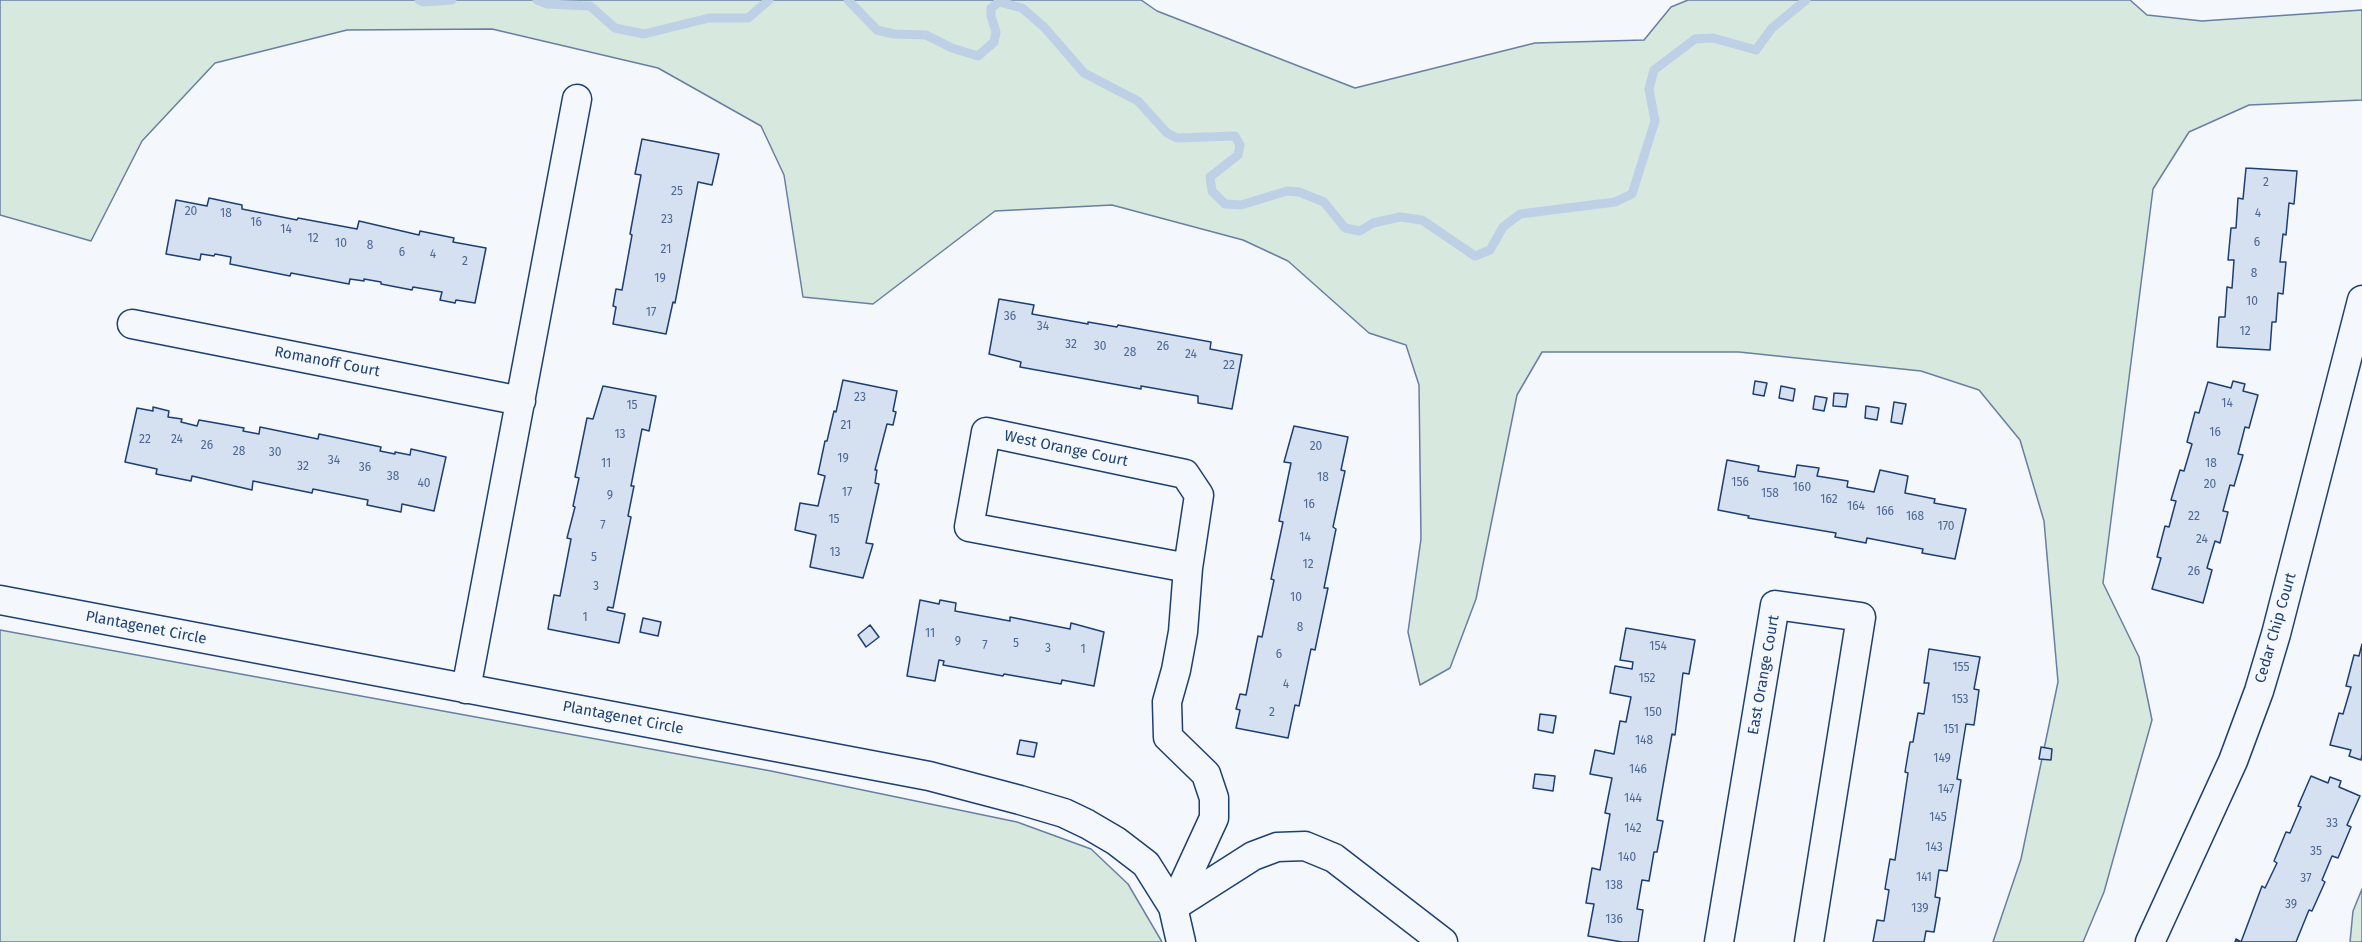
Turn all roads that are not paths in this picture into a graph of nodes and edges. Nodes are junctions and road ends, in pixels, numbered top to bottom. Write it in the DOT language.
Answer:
graph roads {
  1 [pos="578,99"];
  2 [pos="2362,300"];
  3 [pos="132,324"];
  4 [pos="521,401"];
  5 [pos="1188,567"];
  6 [pos="0,600"];
  7 [pos="466,689"];
  8 [pos="1173,907"];
  9 [pos="1181,942"];
  10 [pos="1443,942"];
  11 [pos="1719,942"];
  12 [pos="1809,942"];
  13 [pos="2151,942"];
  1 -- 4 [label="street"];
  2 -- 13 [label="street, Cedar Chip Court"];
  3 -- 4 [label="street, Romanoff Court"];
  4 -- 7 [label="street"];
  5 -- 5 [label="street, West Orange Court"];
  5 -- 8 [label="street, West Orange Court"];
  6 -- 7 [label="street, Plantagenet Circle"];
  7 -- 8 [label="street, Plantagenet Circle"];
  8 -- 9 [label="street, Plantagenet Circle"];
  8 -- 10 [label="street"];
  11 -- 12 [label="street, East Orange Court"];
}
